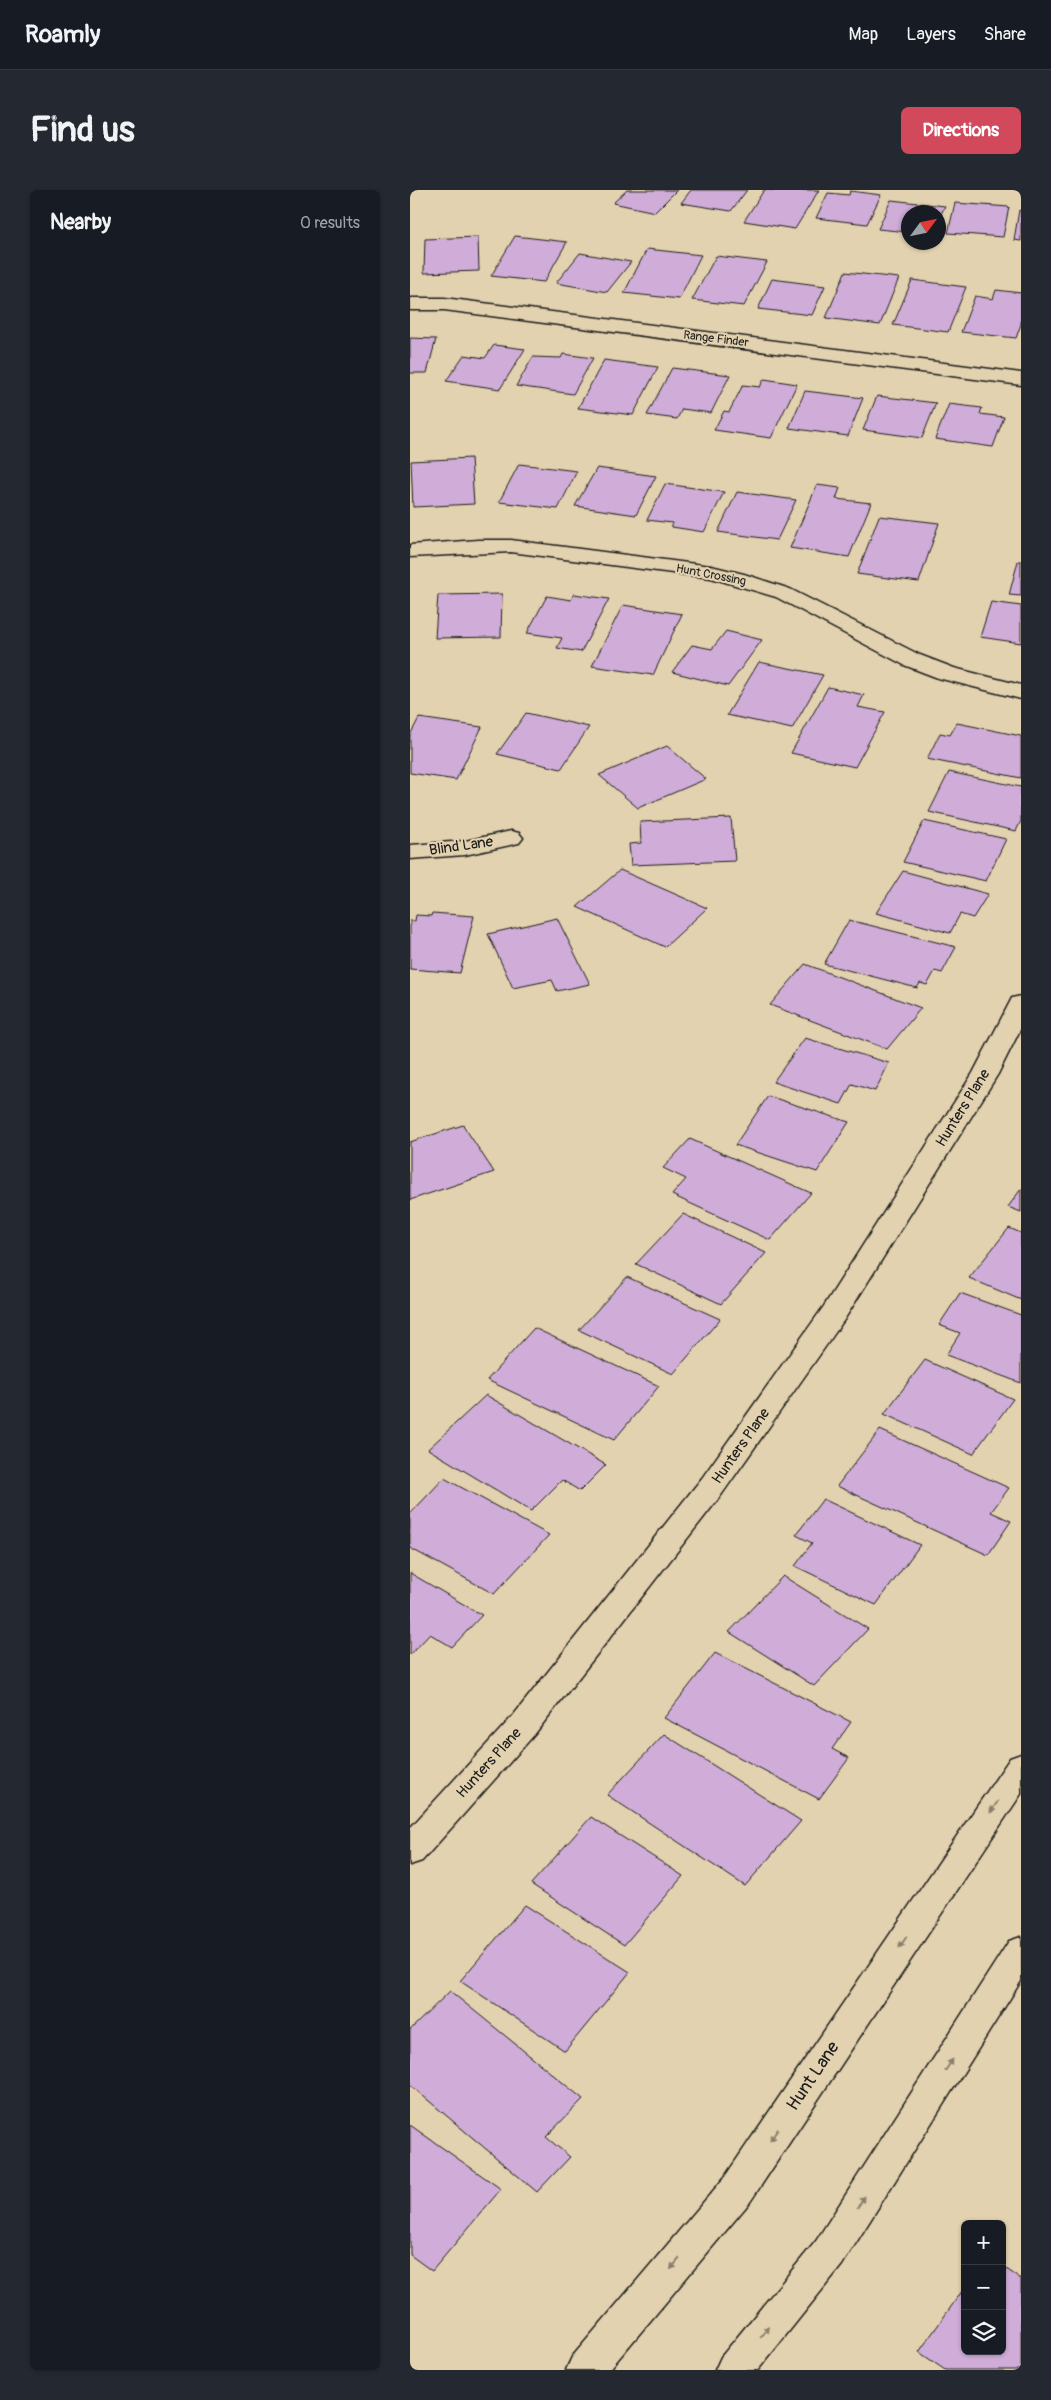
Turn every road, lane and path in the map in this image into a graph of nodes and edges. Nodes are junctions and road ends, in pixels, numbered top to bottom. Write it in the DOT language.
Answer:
graph roads {
  1 [pos="410,304"];
  2 [pos="1021,379"];
  3 [pos="410,552"];
  4 [pos="1021,692"];
  5 [pos="511,838"];
  6 [pos="410,852"];
  7 [pos="1021,1004"];
  8 [pos="1021,1767"];
  9 [pos="410,1851"];
  10 [pos="1021,1952"];
  11 [pos="585,2370"];
  12 [pos="734,2370"];
  1 -- 2 [label="street, Range Finder"];
  3 -- 4 [label="street, Hunt Crossing"];
  5 -- 6 [label="street, Blind Lane"];
  7 -- 9 [label="street, Hunters Plane"];
  8 -- 11 [label="street, Hunt Lane, one-way"];
  12 -- 10 [label="street, one-way"];
}
